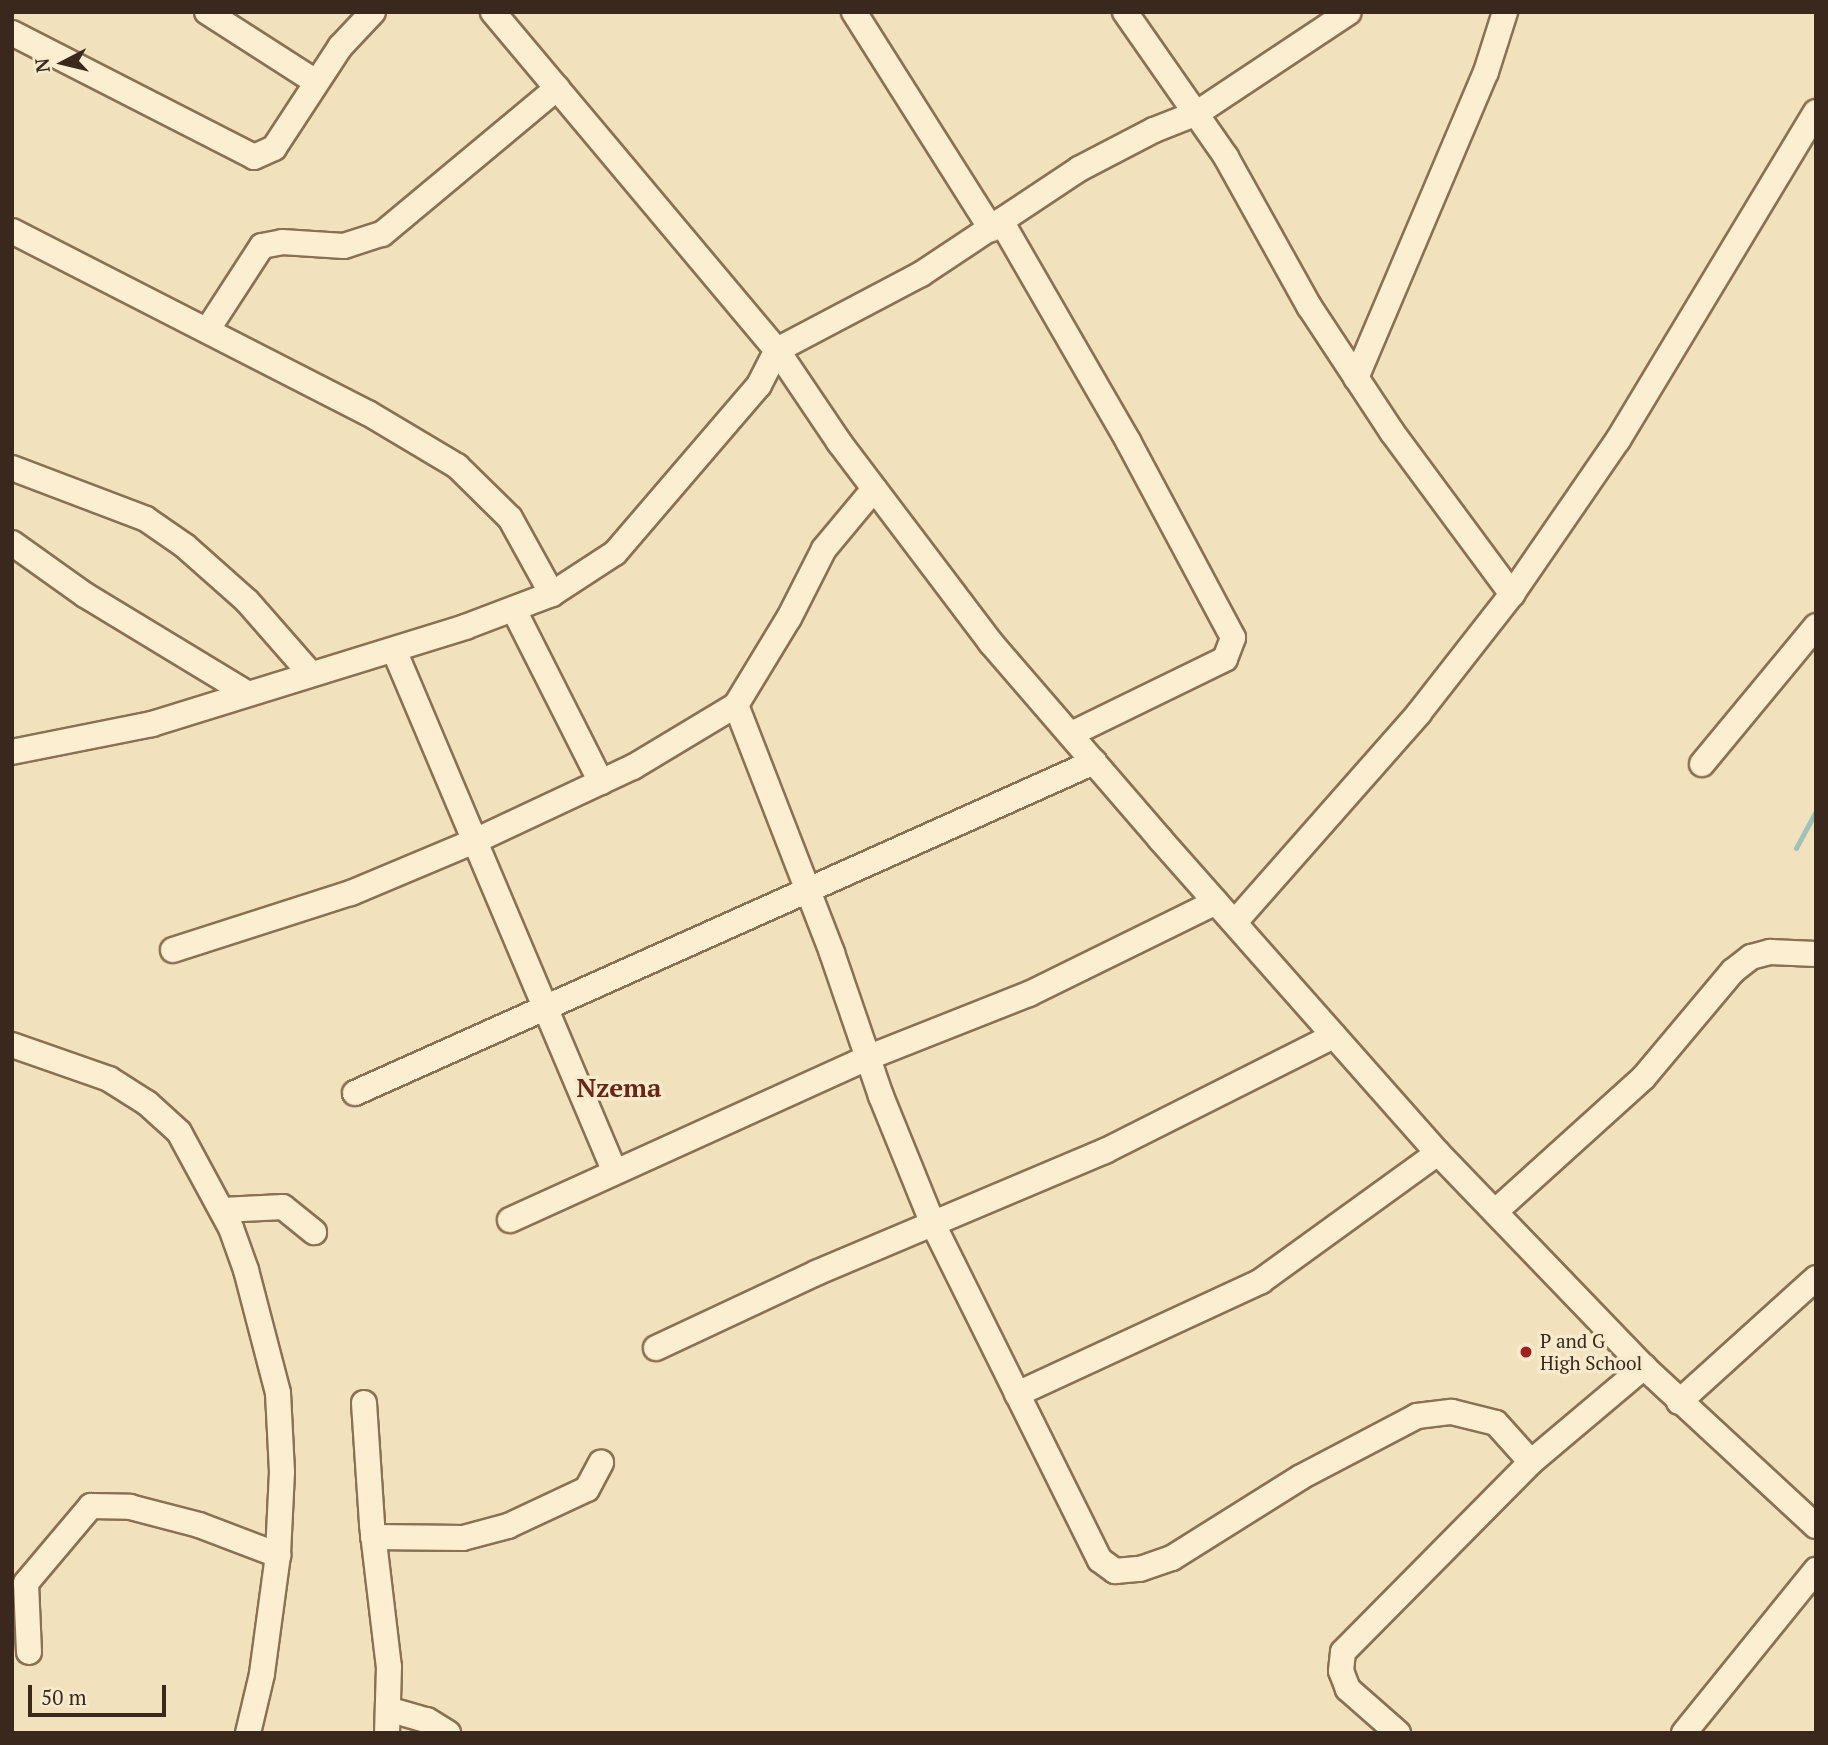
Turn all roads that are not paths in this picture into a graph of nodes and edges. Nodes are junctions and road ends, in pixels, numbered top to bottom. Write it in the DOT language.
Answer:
graph roads {
  1 [pos="207,12"];
  2 [pos="373,12"];
  3 [pos="493,12"];
  4 [pos="854,12"];
  5 [pos="1125,12"];
  6 [pos="1349,12"];
  7 [pos="1505,12"];
  8 [pos="12,33"];
  9 [pos="316,82"];
  10 [pos="557,88"];
  11 [pos="1816,112"];
  12 [pos="1198,113"];
  13 [pos="996,225"];
  14 [pos="12,231"];
  15 [pos="208,329"];
  16 [pos="777,350"];
  17 [pos="1356,378"];
  18 [pos="12,468"];
  19 [pos="874,489"];
  20 [pos="12,543"];
  21 [pos="552,594"];
  22 [pos="1512,594"];
  23 [pos="514,610"];
  24 [pos="1816,626"];
  25 [pos="394,650"];
  26 [pos="310,673"];
  27 [pos="247,693"];
  28 [pos="736,705"];
  29 [pos="1071,734"];
  30 [pos="12,752"];
  31 [pos="1094,762"];
  32 [pos="1702,764"];
  33 [pos="601,782"];
  34 [pos="478,840"];
  35 [pos="807,889"];
  36 [pos="1216,902"];
  37 [pos="1235,922"];
  38 [pos="173,950"];
  39 [pos="1816,954"];
  40 [pos="548,1005"];
  41 [pos="1334,1036"];
  42 [pos="12,1045"];
  43 [pos="867,1058"];
  44 [pos="355,1093"];
  45 [pos="1438,1153"];
  46 [pos="614,1170"];
  47 [pos="222,1210"];
  48 [pos="1497,1210"];
  49 [pos="510,1220"];
  50 [pos="933,1224"];
  51 [pos="314,1232"];
  52 [pos="1816,1278"];
  53 [pos="656,1348"];
  54 [pos="1644,1367"];
  55 [pos="1017,1394"];
  56 [pos="1679,1402"];
  57 [pos="364,1403"];
  58 [pos="1531,1462"];
  59 [pos="601,1463"];
  60 [pos="1816,1526"];
  61 [pos="373,1537"];
  62 [pos="278,1555"];
  63 [pos="1816,1570"];
  64 [pos="29,1652"];
  65 [pos="389,1721"];
  66 [pos="443,1729"];
  67 [pos="248,1733"];
  68 [pos="466,1733"];
  69 [pos="1398,1733"];
  70 [pos="1684,1733"];
  1 -- 9 [label="street"];
  2 -- 9 [label="street"];
  3 -- 10 [label="street"];
  4 -- 13 [label="street"];
  5 -- 12 [label="street"];
  6 -- 12 [label="street"];
  7 -- 17 [label="street"];
  8 -- 9 [label="street"];
  10 -- 15 [label="street"];
  10 -- 16 [label="street"];
  11 -- 22 [label="street"];
  12 -- 13 [label="street"];
  12 -- 17 [label="street"];
  13 -- 16 [label="street"];
  13 -- 29 [label="street"];
  14 -- 15 [label="street"];
  15 -- 21 [label="street"];
  16 -- 19 [label="street"];
  16 -- 21 [label="street"];
  17 -- 22 [label="street"];
  18 -- 26 [label="street"];
  19 -- 28 [label="street"];
  19 -- 29 [label="street"];
  20 -- 27 [label="street"];
  21 -- 23 [label="street"];
  22 -- 37 [label="street"];
  23 -- 25 [label="street"];
  23 -- 33 [label="street"];
  24 -- 32 [label="street"];
  25 -- 26 [label="street"];
  25 -- 34 [label="street"];
  26 -- 27 [label="street"];
  27 -- 30 [label="street"];
  28 -- 33 [label="street"];
  28 -- 35 [label="street"];
  29 -- 31 [label="street"];
  31 -- 35 [label="street"];
  31 -- 36 [label="street"];
  33 -- 34 [label="street"];
  34 -- 38 [label="street"];
  34 -- 40 [label="street"];
  35 -- 40 [label="street"];
  35 -- 43 [label="street"];
  36 -- 37 [label="street"];
  36 -- 43 [label="street"];
  37 -- 41 [label="street"];
  39 -- 48 [label="street"];
  40 -- 44 [label="street"];
  40 -- 46 [label="street"];
  41 -- 45 [label="street"];
  41 -- 50 [label="street"];
  42 -- 47 [label="street"];
  43 -- 46 [label="street"];
  43 -- 50 [label="street"];
  45 -- 48 [label="street"];
  45 -- 55 [label="street"];
  46 -- 49 [label="street"];
  47 -- 51 [label="street"];
  47 -- 62 [label="street"];
  48 -- 54 [label="street"];
  50 -- 53 [label="street"];
  50 -- 55 [label="street"];
  52 -- 56 [label="street"];
  54 -- 56 [label="street"];
  54 -- 58 [label="street"];
  55 -- 58 [label="street"];
  56 -- 60 [label="street"];
  57 -- 61 [label="street"];
  58 -- 69 [label="street"];
  59 -- 61 [label="street"];
  61 -- 65 [label="street"];
  62 -- 64 [label="street"];
  62 -- 67 [label="street"];
  63 -- 70 [label="street"];
  65 -- 66 [label="street"];
  66 -- 68 [label="street"];
}
